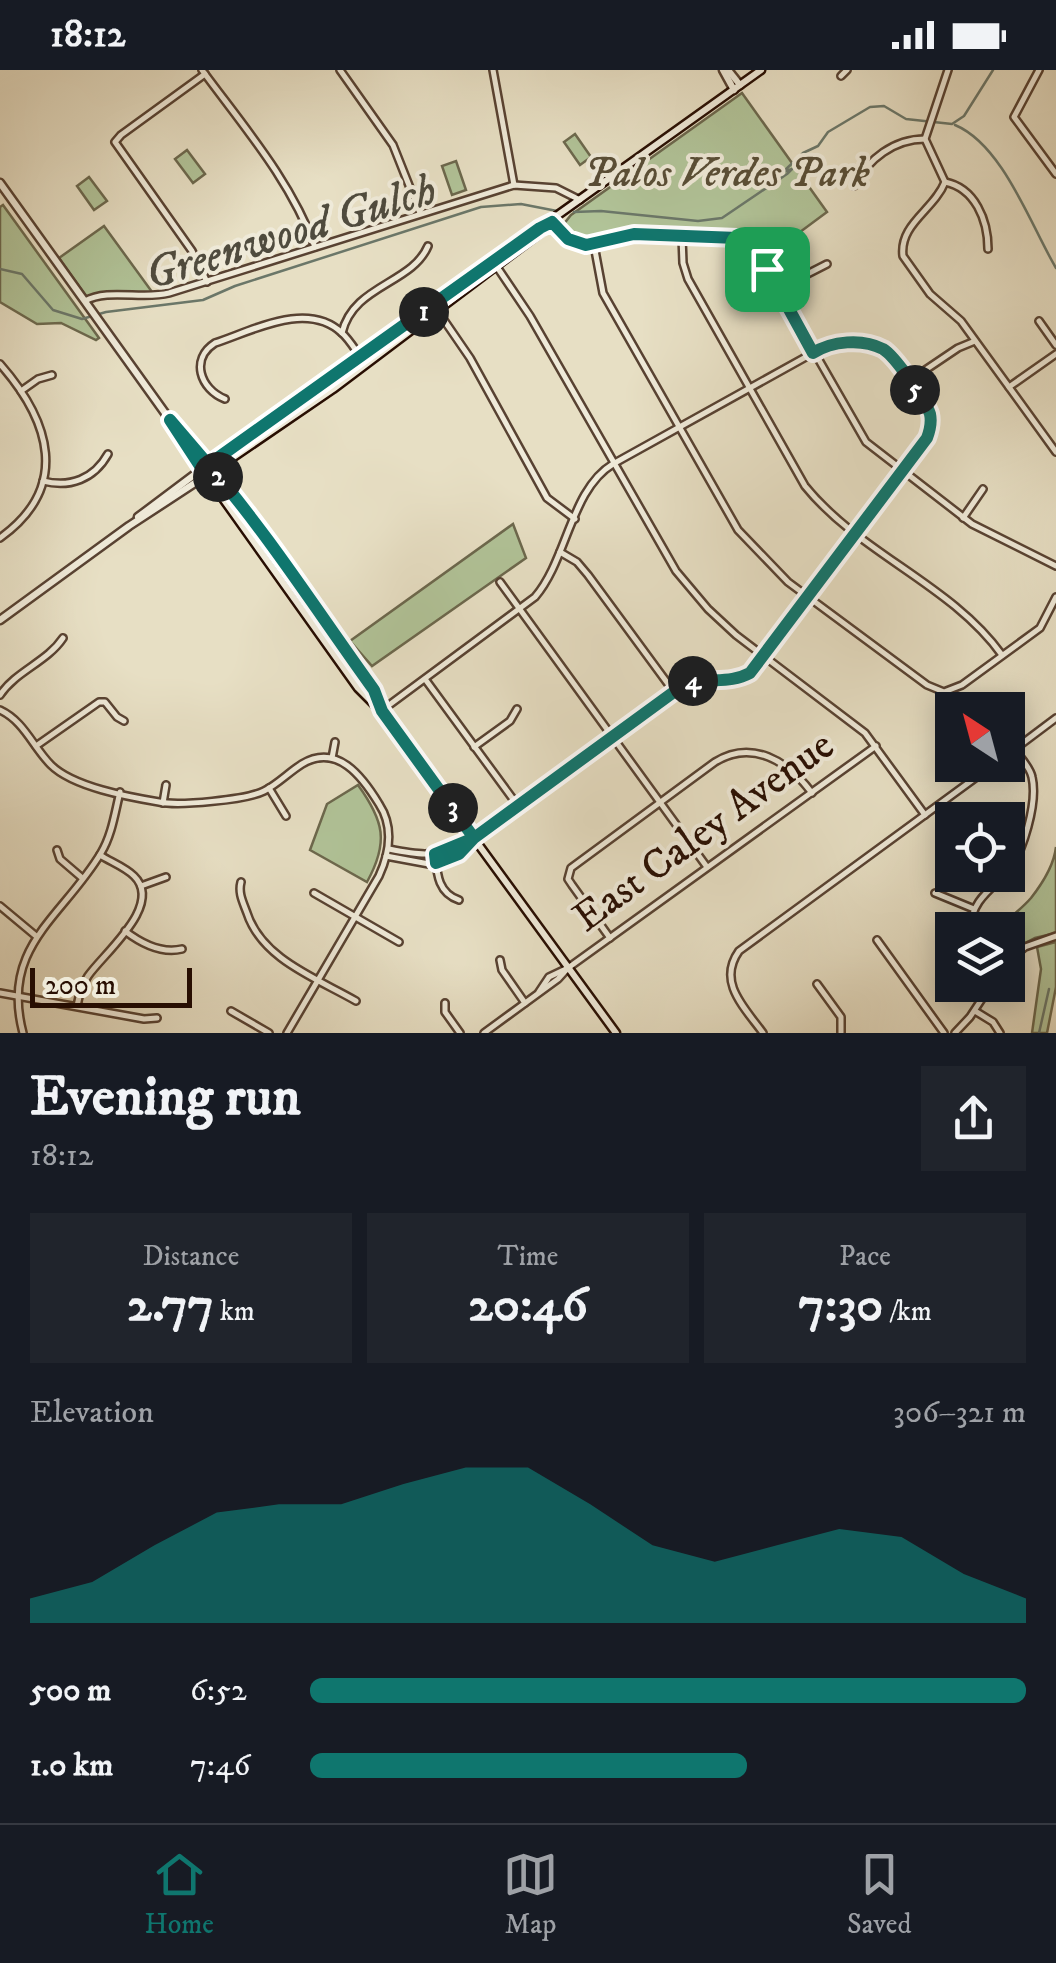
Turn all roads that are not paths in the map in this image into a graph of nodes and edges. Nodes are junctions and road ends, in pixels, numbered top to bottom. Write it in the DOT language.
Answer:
graph roads {
  1 [pos="340,70"];
  2 [pos="502,70"];
  3 [pos="725,70"];
  4 [pos="762,70"];
  5 [pos="947,70"];
  6 [pos="1039,70"];
  7 [pos="493,71"];
  8 [pos="204,72"];
  9 [pos="737,88"];
  10 [pos="926,136"];
  11 [pos="1056,174"];
  12 [pos="945,182"];
  13 [pos="0,183"];
  14 [pos="514,185"];
  15 [pos="854,186"];
  16 [pos="581,201"];
  17 [pos="420,214"];
  18 [pos="552,222"];
  19 [pos="682,237"];
  20 [pos="594,245"];
  21 [pos="428,246"];
  22 [pos="315,247"];
  23 [pos="988,249"];
  24 [pos="495,263"];
  25 [pos="827,264"];
  26 [pos="207,282"];
  27 [pos="778,289"];
  28 [pos="87,304"];
  29 [pos="436,308"];
  30 [pos="1040,321"];
  31 [pos="342,333"];
  32 [pos="975,341"];
  33 [pos="1056,345"];
  34 [pos="813,353"];
  35 [pos="1056,354"];
  36 [pos="364,361"];
  37 [pos="0,364"];
  38 [pos="52,375"];
  39 [pos="909,381"];
  40 [pos="1009,388"];
  41 [pos="747,389"];
  42 [pos="21,391"];
  43 [pos="225,399"];
  44 [pos="678,428"];
  45 [pos="1056,452"];
  46 [pos="108,454"];
  47 [pos="613,464"];
  48 [pos="207,470"];
  49 [pos="902,472"];
  50 [pos="43,481"];
  51 [pos="983,489"];
  52 [pos="963,518"];
  53 [pos="575,520"];
  54 [pos="857,534"];
  55 [pos="0,538"];
  56 [pos="560,552"];
  57 [pos="1056,566"];
  58 [pos="500,582"];
  59 [pos="1056,597"];
  60 [pos="809,598"];
  61 [pos="520,610"];
  62 [pos="0,620"];
  63 [pos="63,638"];
  64 [pos="1002,656"];
  65 [pos="765,657"];
  66 [pos="425,679"];
  67 [pos="674,692"];
  68 [pos="0,695"];
  69 [pos="517,709"];
  70 [pos="0,710"];
  71 [pos="382,711"];
  72 [pos="1056,718"];
  73 [pos="124,720"];
  74 [pos="612,737"];
  75 [pos="1025,741"];
  76 [pos="335,742"];
  77 [pos="36,746"];
  78 [pos="876,746"];
  79 [pos="474,747"];
  80 [pos="332,758"];
  81 [pos="1025,768"];
  82 [pos="970,782"];
  83 [pos="166,786"];
  84 [pos="269,788"];
  85 [pos="120,792"];
  86 [pos="812,792"];
  87 [pos="164,803"];
  88 [pos="660,803"];
  89 [pos="518,806"];
  90 [pos="925,815"];
  91 [pos="286,816"];
  92 [pos="1025,835"];
  93 [pos="474,838"];
  94 [pos="57,850"];
  95 [pos="388,852"];
  96 [pos="435,854"];
  97 [pos="100,855"];
  98 [pos="436,863"];
  99 [pos="707,867"];
  100 [pos="166,877"];
  101 [pos="82,878"];
  102 [pos="241,882"];
  103 [pos="141,886"];
  104 [pos="985,892"];
  105 [pos="314,893"];
  106 [pos="935,893"];
  107 [pos="460,900"];
  108 [pos="0,906"];
  109 [pos="974,909"];
  110 [pos="973,912"];
  111 [pos="355,917"];
  112 [pos="125,931"];
  113 [pos="36,936"];
  114 [pos="1056,936"];
  115 [pos="610,938"];
  116 [pos="876,940"];
  117 [pos="399,942"];
  118 [pos="1025,947"];
  119 [pos="182,948"];
  120 [pos="500,960"];
  121 [pos="568,968"];
  122 [pos="318,979"];
  123 [pos="818,984"];
  124 [pos="0,993"];
  125 [pos="18,995"];
  126 [pos="356,1000"];
  127 [pos="981,1002"];
  128 [pos="445,1003"];
  129 [pos="526,1003"];
  130 [pos="77,1006"];
  131 [pos="231,1011"];
  132 [pos="975,1011"];
  133 [pos="157,1018"];
  134 [pos="23,1033"];
  135 [pos="269,1033"];
  136 [pos="287,1033"];
  137 [pos="460,1033"];
  138 [pos="484,1033"];
  139 [pos="616,1033"];
  140 [pos="763,1033"];
  141 [pos="841,1033"];
  142 [pos="944,1033"];
  143 [pos="955,1033"];
  144 [pos="1000,1033"];
  1 -- 17 [label="street"];
  2 -- 7 [label="street"];
  3 -- 9 [label="main road"];
  4 -- 9 [label="main road"];
  5 -- 10 [label="street"];
  6 -- 11 [label="street"];
  7 -- 14 [label="street"];
  8 -- 22 [label="street"];
  8 -- 26 [label="street"];
  9 -- 16 [label="main road"];
  10 -- 12 [label="street"];
  10 -- 15 [label="street"];
  12 -- 23 [label="street"];
  12 -- 32 [label="street"];
  13 -- 28 [label="main road"];
  14 -- 16 [label="street"];
  14 -- 17 [label="street"];
  16 -- 18 [label="main road"];
  17 -- 22 [label="street"];
  18 -- 20 [label="street"];
  18 -- 24 [label="main road"];
  19 -- 20 [label="street"];
  19 -- 27 [label="street"];
  19 -- 41 [label="street"];
  20 -- 44 [label="street"];
  21 -- 31 [label="street"];
  22 -- 26 [label="street"];
  24 -- 29 [label="main road"];
  24 -- 47 [label="street"];
  25 -- 27 [label="street"];
  26 -- 28 [label="street"];
  27 -- 34 [label="street"];
  28 -- 48 [label="main road"];
  29 -- 36 [label="main road"];
  29 -- 53 [label="street"];
  30 -- 33 [label="street"];
  31 -- 36 [label="street"];
  31 -- 43 [label="street"];
  32 -- 39 [label="street"];
  32 -- 40 [label="street"];
  34 -- 39 [label="street"];
  34 -- 41 [label="street"];
  34 -- 49 [label="street"];
  35 -- 40 [label="street"];
  36 -- 48 [label="main road"];
  37 -- 42 [label="street"];
  38 -- 42 [label="street"];
  39 -- 49 [label="street"];
  40 -- 45 [label="street"];
  41 -- 44 [label="street"];
  41 -- 54 [label="street"];
  42 -- 50 [label="street"];
  44 -- 47 [label="street"];
  44 -- 60 [label="street"];
  46 -- 50 [label="street"];
  47 -- 53 [label="street"];
  47 -- 65 [label="street"];
  48 -- 62 [label="main road"];
  48 -- 71 [label="main road"];
  49 -- 52 [label="street"];
  49 -- 54 [label="street"];
  50 -- 55 [label="street"];
  51 -- 52 [label="street"];
  52 -- 57 [label="street"];
  53 -- 56 [label="street"];
  54 -- 60 [label="street"];
  54 -- 64 [label="street"];
  56 -- 61 [label="street"];
  56 -- 67 [label="street"];
  58 -- 61 [label="street"];
  59 -- 64 [label="street"];
  60 -- 64 [label="street"];
  60 -- 65 [label="street"];
  61 -- 66 [label="street"];
  61 -- 74 [label="street"];
  63 -- 68 [label="street"];
  65 -- 67 [label="street"];
  65 -- 78 [label="street"];
  66 -- 71 [label="street"];
  66 -- 79 [label="street"];
  67 -- 74 [label="street"];
  69 -- 79 [label="street"];
  70 -- 77 [label="street"];
  71 -- 93 [label="main road"];
  72 -- 75 [label="street"];
  73 -- 77 [label="street"];
  74 -- 88 [label="street"];
  74 -- 89 [label="street"];
  76 -- 80 [label="street"];
  77 -- 85 [label="street"];
  78 -- 86 [label="street, East Caley Avenue"];
  78 -- 90 [label="street"];
  79 -- 89 [label="street"];
  80 -- 84 [label="street"];
  80 -- 95 [label="street"];
  81 -- 92 [label="street"];
  82 -- 90 [label="street"];
  83 -- 87 [label="street"];
  84 -- 87 [label="street"];
  84 -- 91 [label="street"];
  85 -- 87 [label="street"];
  85 -- 97 [label="street"];
  86 -- 88 [label="street"];
  86 -- 99 [label="street, East Caley Avenue"];
  88 -- 99 [label="street"];
  88 -- 115 [label="street"];
  89 -- 93 [label="street"];
  90 -- 140 [label="street"];
  93 -- 96 [label="street"];
  93 -- 98 [label="street"];
  93 -- 121 [label="main road"];
  94 -- 101 [label="street"];
  95 -- 96 [label="street"];
  95 -- 98 [label="street"];
  95 -- 111 [label="street"];
  96 -- 98 [label="street"];
  97 -- 101 [label="street"];
  97 -- 103 [label="street"];
  98 -- 107 [label="street"];
  99 -- 115 [label="street, East Caley Avenue"];
  100 -- 103 [label="street"];
  101 -- 113 [label="street"];
  102 -- 122 [label="street"];
  103 -- 112 [label="street"];
  104 -- 109 [label="street"];
  105 -- 111 [label="street"];
  106 -- 109 [label="street"];
  108 -- 113 [label="street"];
  109 -- 110 [label="street"];
  111 -- 117 [label="street"];
  111 -- 122 [label="street"];
  112 -- 119 [label="street"];
  112 -- 130 [label="street"];
  113 -- 125 [label="street"];
  114 -- 118 [label="street"];
  115 -- 121 [label="street, East Caley Avenue"];
  116 -- 142 [label="street"];
  120 -- 129 [label="street"];
  121 -- 129 [label="street, East Caley Avenue"];
  121 -- 139 [label="main road"];
  122 -- 126 [label="street"];
  122 -- 136 [label="street"];
  123 -- 141 [label="street"];
  124 -- 125 [label="street"];
  125 -- 130 [label="street"];
  125 -- 134 [label="street"];
  127 -- 132 [label="street"];
  128 -- 137 [label="street"];
  129 -- 138 [label="street, East Caley Avenue"];
  130 -- 133 [label="street"];
  131 -- 135 [label="street"];
  132 -- 143 [label="street"];
  132 -- 144 [label="street"];
}
